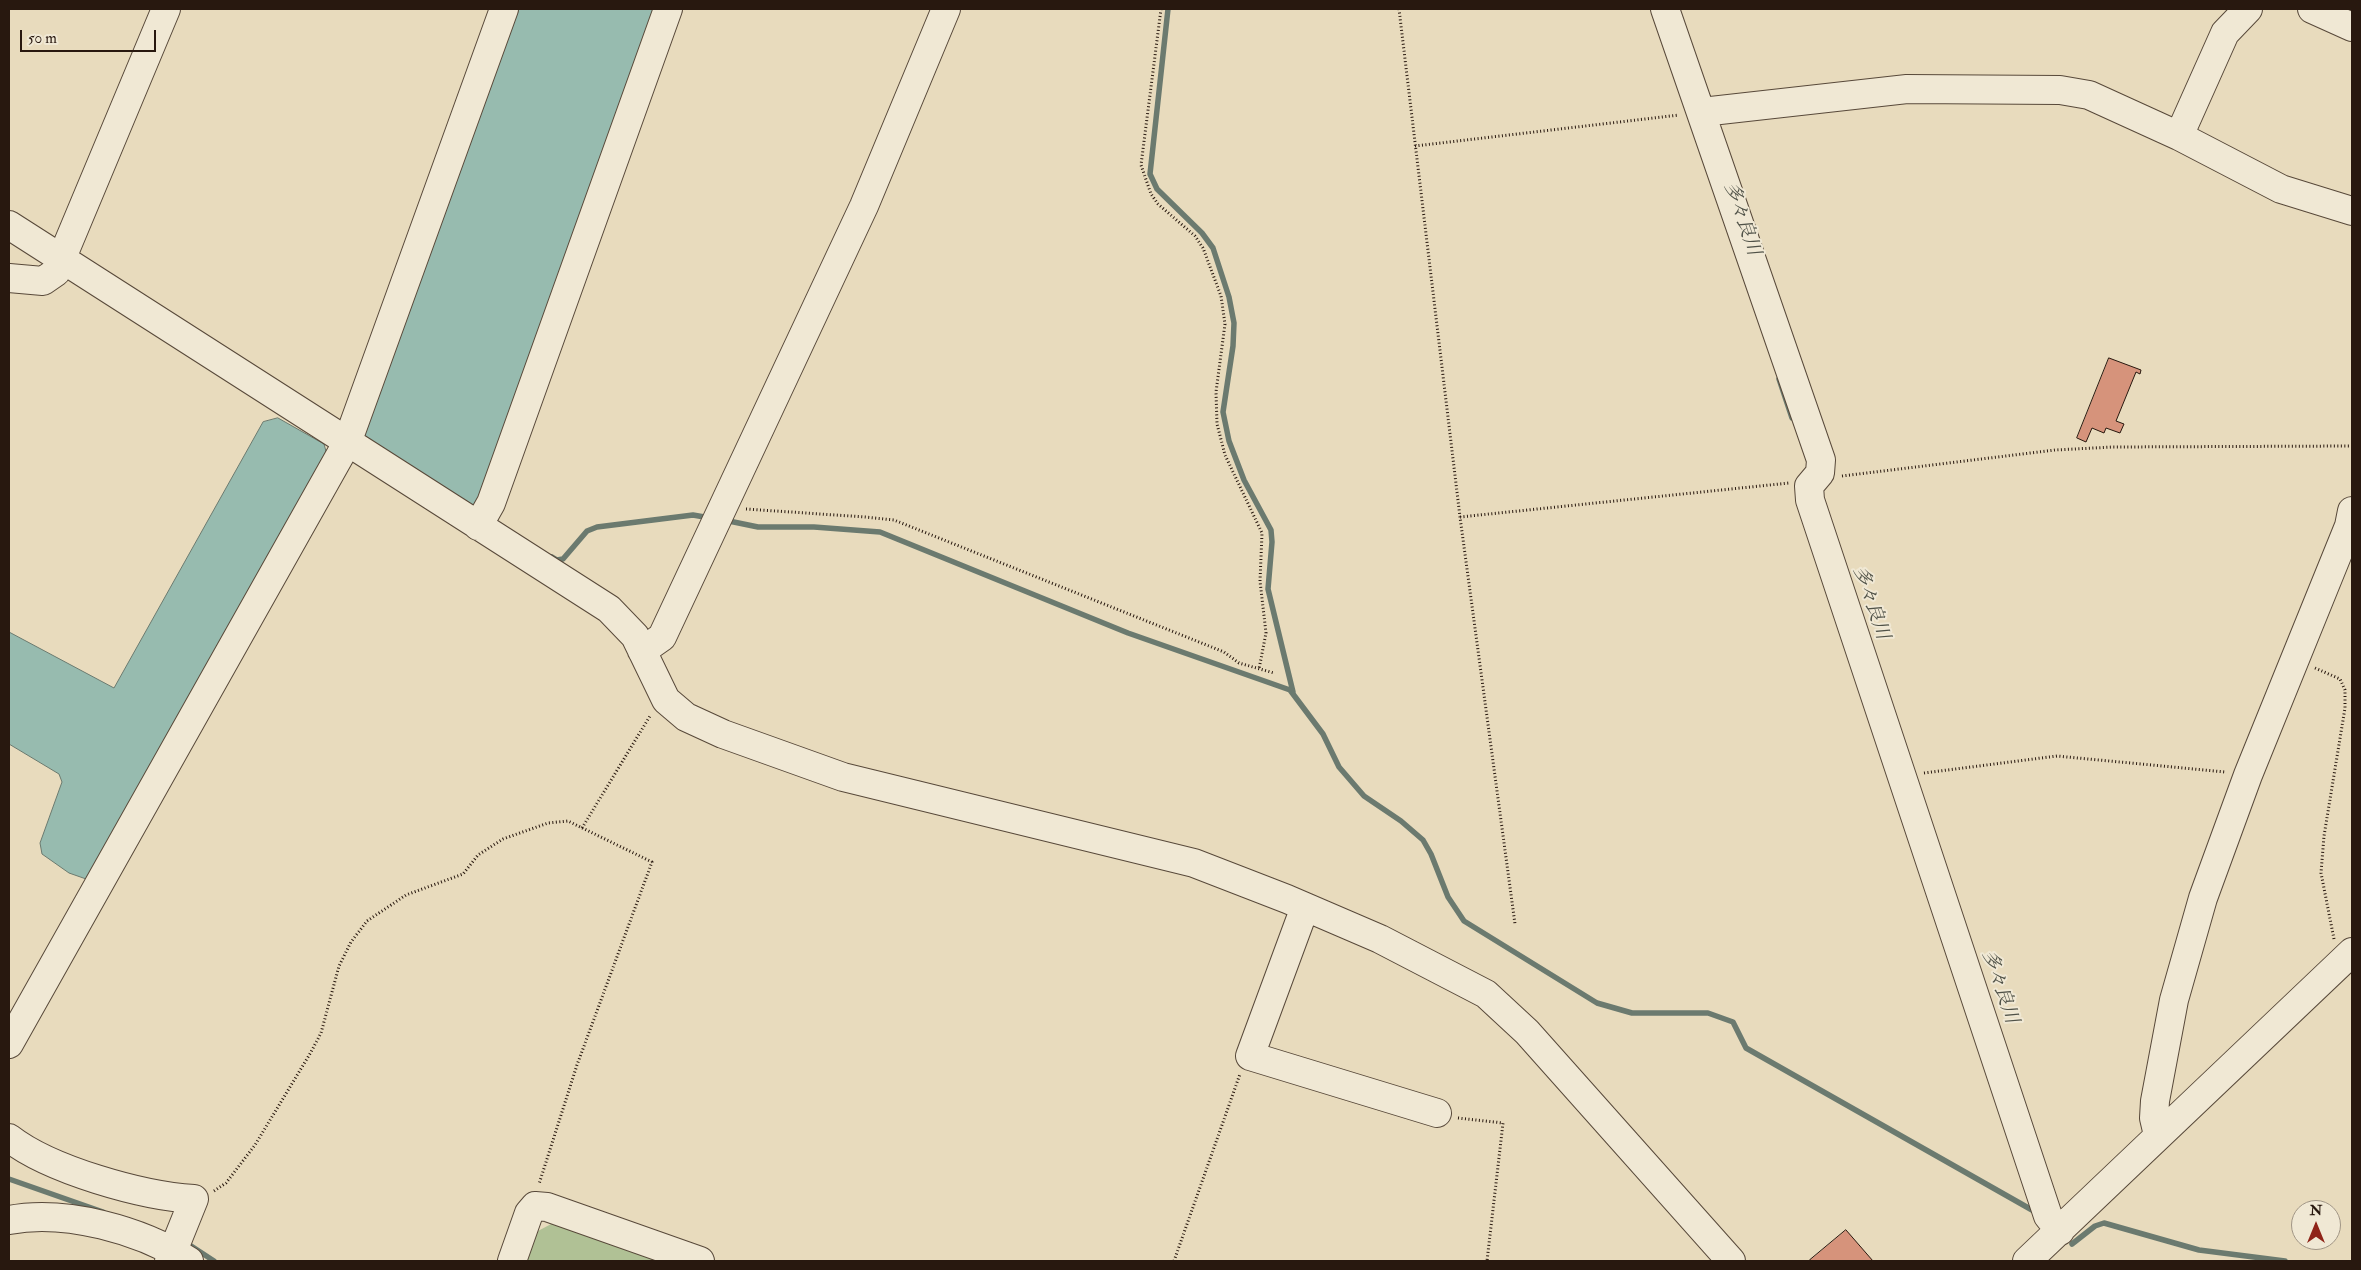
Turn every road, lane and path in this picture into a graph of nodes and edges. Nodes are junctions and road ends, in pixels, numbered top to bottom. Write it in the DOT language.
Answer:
graph roads {
  1 [pos="166,9"];
  2 [pos="504,9"];
  3 [pos="668,9"];
  4 [pos="946,9"];
  5 [pos="1161,9"];
  6 [pos="1399,9"];
  7 [pos="1665,9"];
  8 [pos="2248,9"];
  9 [pos="2312,9"];
  10 [pos="2352,27"];
  11 [pos="1702,112"];
  12 [pos="2179,136"];
  13 [pos="1416,146"];
  14 [pos="2352,211"];
  15 [pos="9,225"];
  16 [pos="61,257"];
  17 [pos="9,278"];
  18 [pos="347,443"];
  19 [pos="2352,446"];
  20 [pos="1815,480"];
  21 [pos="2352,511"];
  22 [pos="720,512"];
  23 [pos="1460,517"];
  24 [pos="478,526"];
  25 [pos="642,651"];
  26 [pos="2296,662"];
  27 [pos="1259,669"];
  28 [pos="1274,674"];
  29 [pos="666,700"];
  30 [pos="2248,775"];
  31 [pos="1903,776"];
  32 [pos="582,828"];
  33 [pos="1305,908"];
  34 [pos="1514,924"];
  35 [pos="2348,957"];
  36 [pos="9,1044"];
  37 [pos="1250,1056"];
  38 [pos="1437,1113"];
  39 [pos="2158,1135"];
  40 [pos="9,1138"];
  41 [pos="194,1199"];
  42 [pos="535,1206"];
  43 [pos="9,1220"];
  44 [pos="2060,1231"];
  45 [pos="177,1258"];
  46 [pos="2031,1260"];
  47 [pos="512,1261"];
  48 [pos="700,1261"];
  49 [pos="1174,1261"];
  50 [pos="1487,1261"];
  51 [pos="1731,1261"];
  1 -- 16 [label="street"];
  2 -- 18 [label="street"];
  3 -- 24 [label="street"];
  4 -- 22 [label="street"];
  5 -- 27 [label="path"];
  6 -- 13 [label="path"];
  7 -- 11 [label="street"];
  8 -- 12 [label="street"];
  9 -- 10 [label="street"];
  11 -- 12 [label="street"];
  11 -- 13 [label="path"];
  11 -- 20 [label="street"];
  12 -- 14 [label="street"];
  13 -- 23 [label="path"];
  15 -- 16 [label="street"];
  16 -- 17 [label="street"];
  16 -- 18 [label="street"];
  18 -- 24 [label="street"];
  18 -- 36 [label="street"];
  19 -- 20 [label="path"];
  20 -- 23 [label="path"];
  20 -- 31 [label="street"];
  21 -- 26 [label="street"];
  22 -- 25 [label="street"];
  22 -- 27 [label="path"];
  23 -- 34 [label="path"];
  24 -- 25 [label="street"];
  25 -- 29 [label="street"];
  26 -- 30 [label="street"];
  26 -- 35 [label="path"];
  27 -- 28 [label="path"];
  29 -- 32 [label="path"];
  29 -- 33 [label="street"];
  30 -- 31 [label="path"];
  30 -- 39 [label="street"];
  31 -- 44 [label="street"];
  32 -- 41 [label="path"];
  32 -- 42 [label="path"];
  33 -- 37 [label="street"];
  33 -- 51 [label="street"];
  35 -- 39 [label="street"];
  37 -- 38 [label="street"];
  37 -- 49 [label="path"];
  38 -- 50 [label="path"];
  39 -- 44 [label="street"];
  40 -- 41 [label="street"];
  41 -- 45 [label="street"];
  42 -- 47 [label="street"];
  42 -- 48 [label="street"];
  43 -- 45 [label="street"];
  44 -- 46 [label="street"];
}
